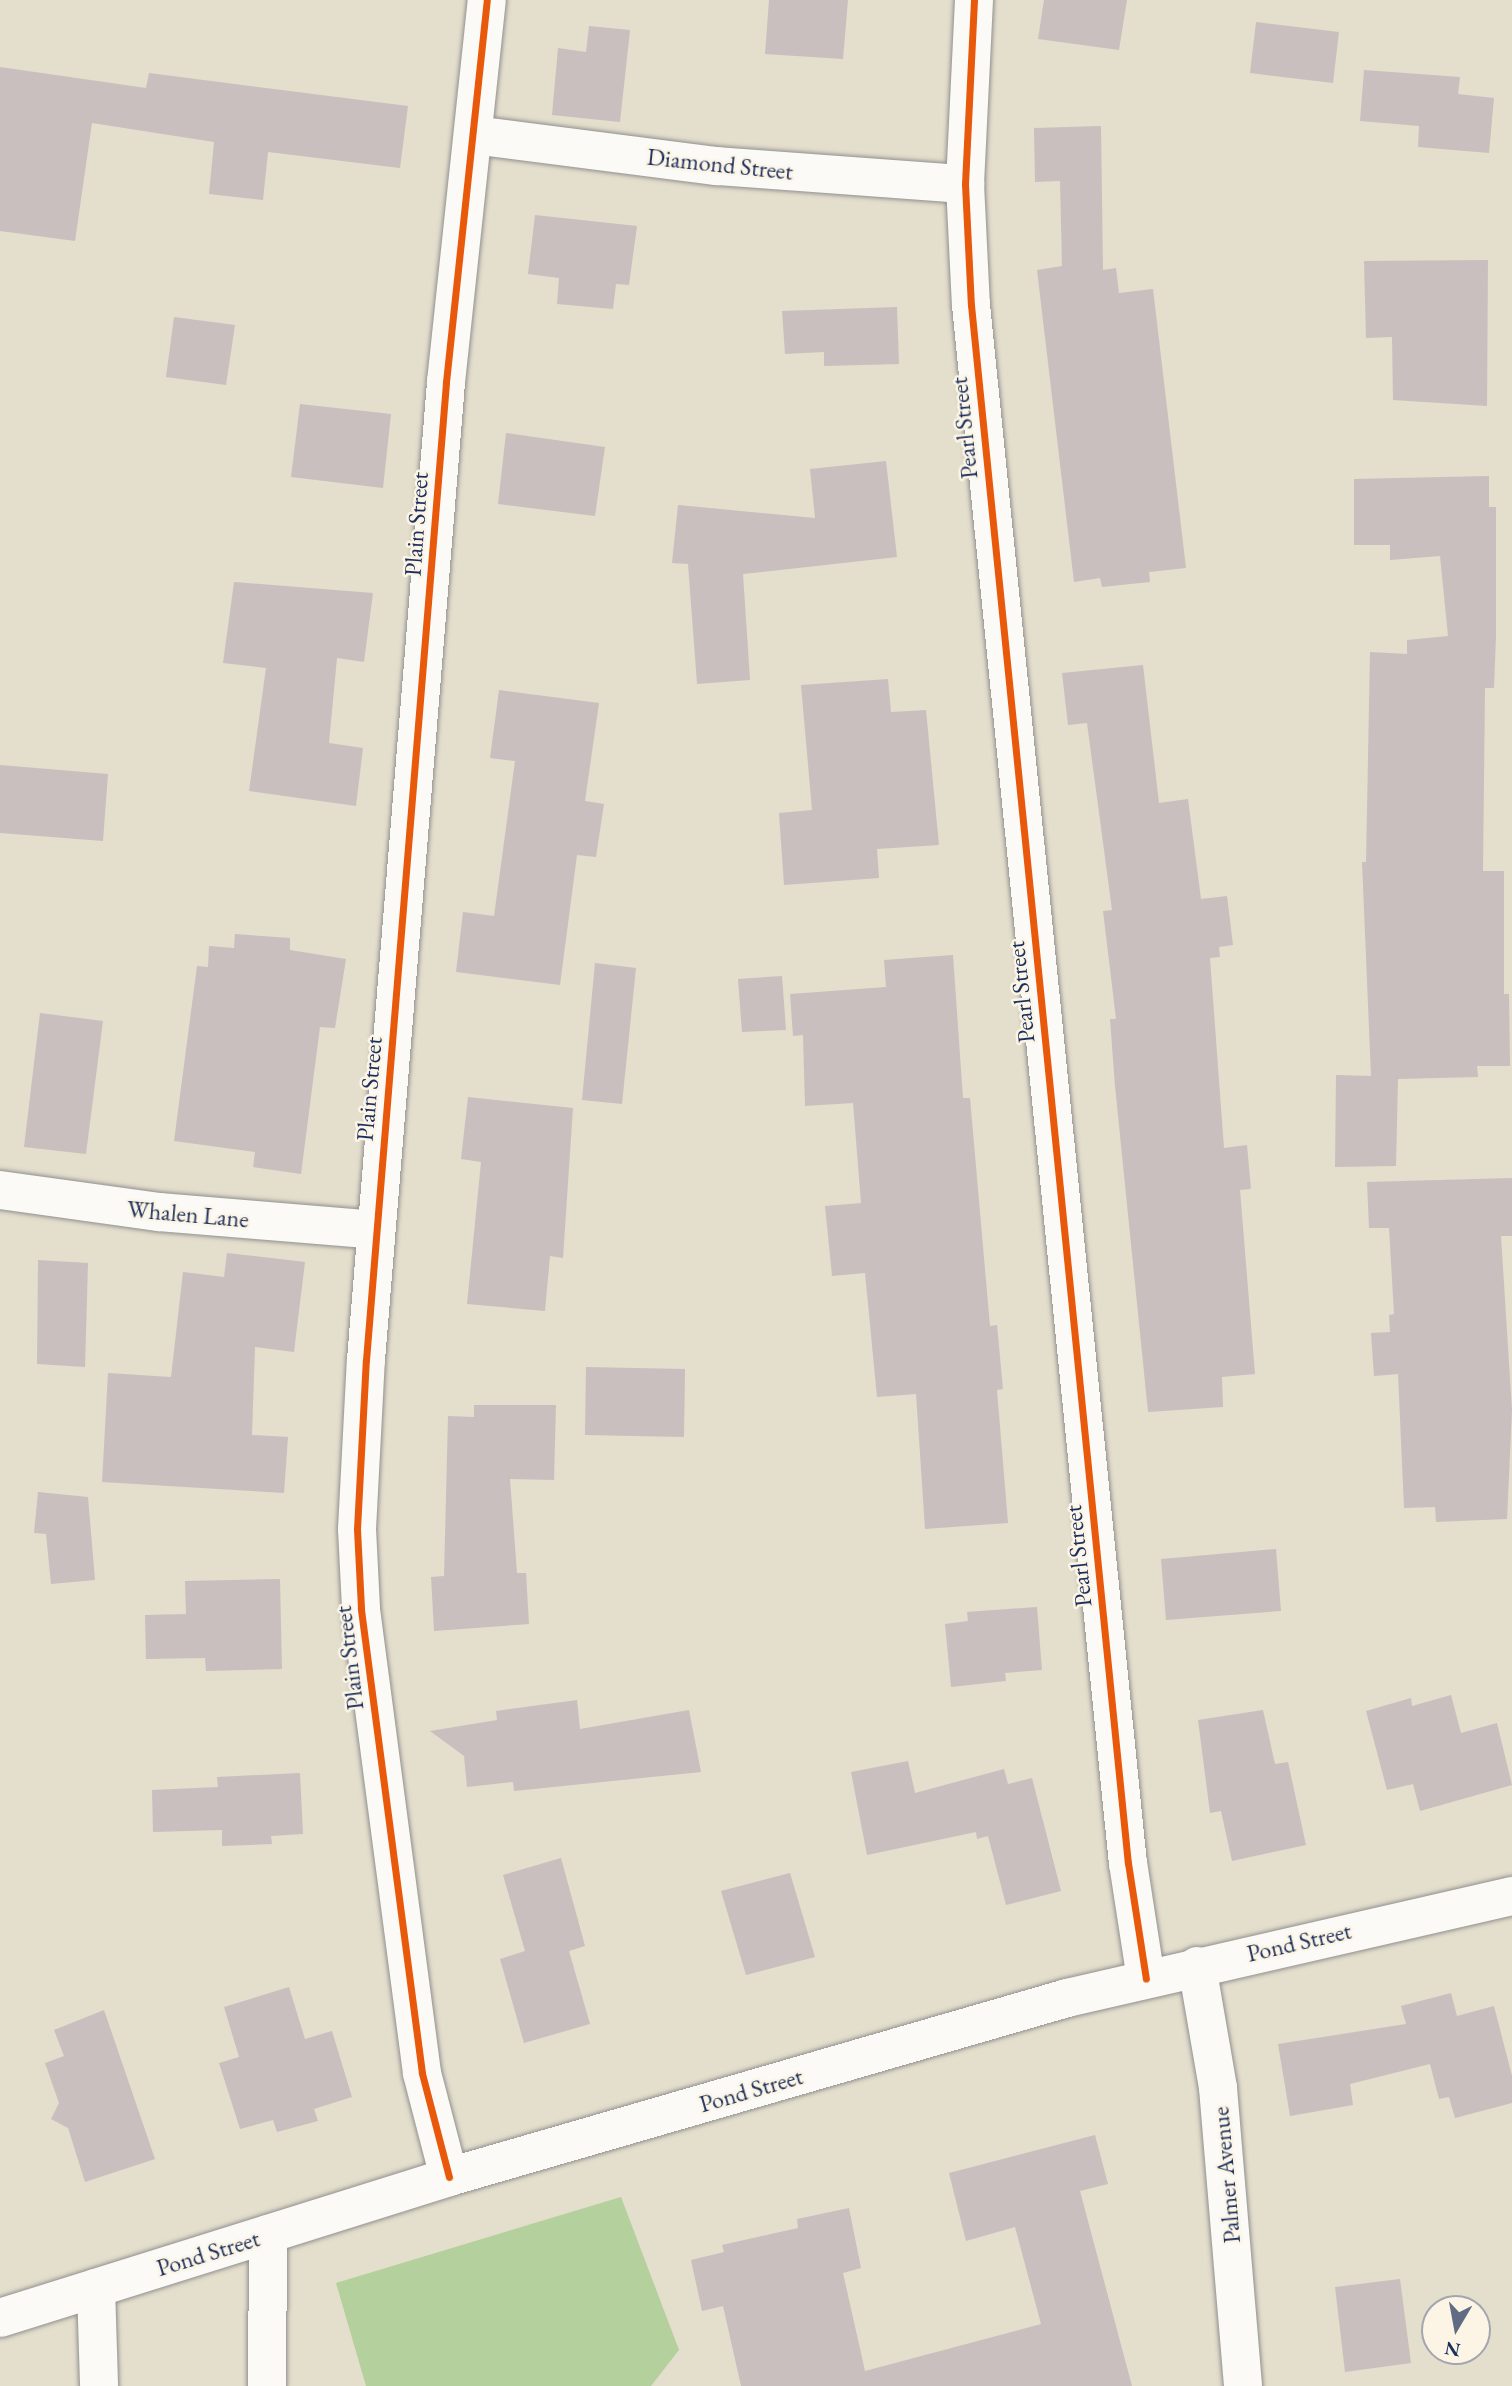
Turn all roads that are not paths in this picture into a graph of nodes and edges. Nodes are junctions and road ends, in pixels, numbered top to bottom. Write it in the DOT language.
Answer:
graph roads {
  1 [pos="487,0"];
  2 [pos="974,0"];
  3 [pos="474,135"];
  4 [pos="965,184"];
  5 [pos="0,1190"];
  6 [pos="376,1230"];
  7 [pos="1512,1896"];
  8 [pos="1196,1966"];
  9 [pos="1146,1979"];
  10 [pos="449,2177"];
  11 [pos="268,2234"];
  12 [pos="96,2288"];
  13 [pos="0,2318"];
  14 [pos="99,2386"];
  15 [pos="267,2386"];
  16 [pos="1243,2386"];
  1 -- 3 [label="street, Plain Street"];
  2 -- 4 [label="street, Pearl Street"];
  3 -- 4 [label="street, Diamond Street"];
  3 -- 6 [label="street, Plain Street"];
  4 -- 9 [label="street, Pearl Street"];
  5 -- 6 [label="street, Whalen Lane"];
  6 -- 10 [label="street, Plain Street"];
  7 -- 8 [label="street, Pond Street"];
  8 -- 9 [label="street, Pond Street"];
  8 -- 16 [label="street, Palmer Avenue"];
  9 -- 10 [label="street, Pond Street"];
  10 -- 11 [label="street, Pond Street"];
  11 -- 12 [label="street, Pond Street"];
  11 -- 15 [label="street"];
  12 -- 13 [label="street, Pond Street"];
  12 -- 14 [label="street"];
}
